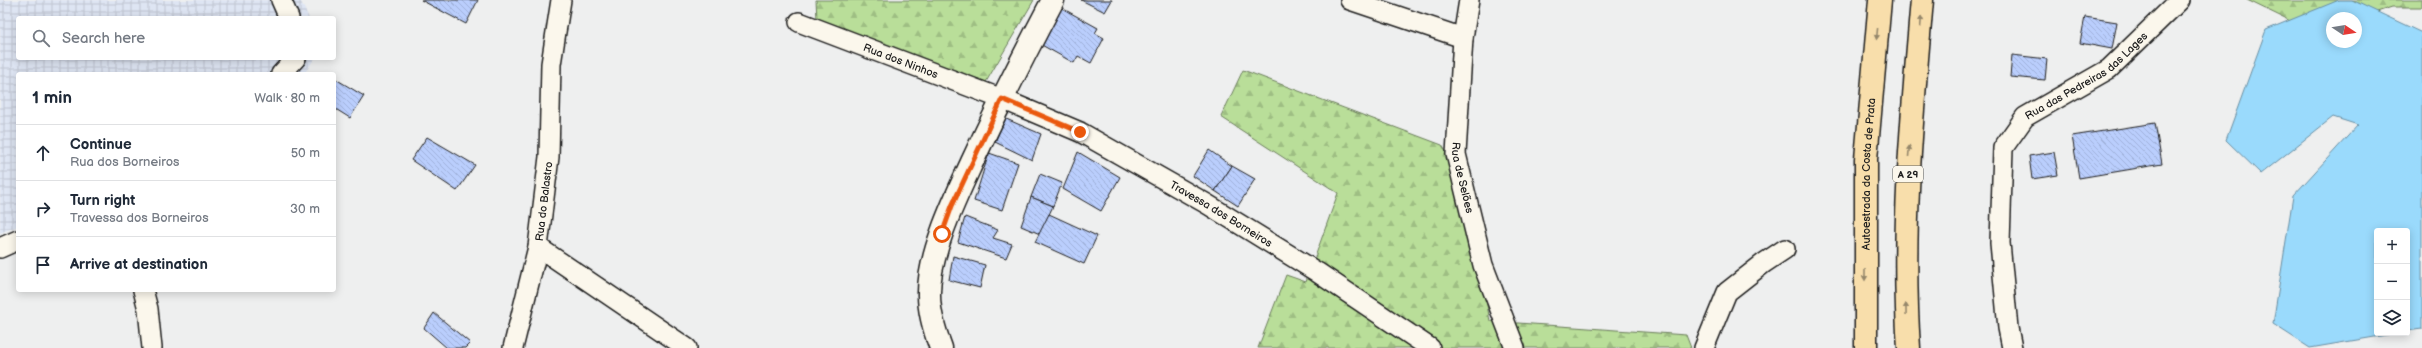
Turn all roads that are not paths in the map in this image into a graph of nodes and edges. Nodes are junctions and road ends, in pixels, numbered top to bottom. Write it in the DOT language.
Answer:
graph roads {
  1 [pos="281,0"];
  2 [pos="562,0"];
  3 [pos="1053,0"];
  4 [pos="1350,0"];
  5 [pos="1469,0"];
  6 [pos="1880,0"];
  7 [pos="1922,0"];
  8 [pos="2180,0"];
  9 [pos="288,16"];
  10 [pos="799,22"];
  11 [pos="1463,38"];
  12 [pos="294,60"];
  13 [pos="283,72"];
  14 [pos="1002,99"];
  15 [pos="16,241"];
  16 [pos="538,247"];
  17 [pos="0,248"];
  18 [pos="1786,250"];
  19 [pos="144,292"];
  20 [pos="152,348"];
  21 [pos="513,348"];
  22 [pos="687,348"];
  23 [pos="941,348"];
  24 [pos="1430,348"];
  25 [pos="1515,348"];
  26 [pos="1704,348"];
  27 [pos="1866,348"];
  28 [pos="1909,348"];
  29 [pos="2012,348"];
  1 -- 9 [label="street"];
  2 -- 16 [label="street, Rua do Balastro"];
  3 -- 14 [label="street"];
  4 -- 11 [label="street"];
  5 -- 11 [label="street, Rua de Selões"];
  6 -- 27 [label="highway, Autoestrada da Costa de Prata, one-way"];
  28 -- 7 [label="highway, A 29, one-way"];
  8 -- 29 [label="street, Rua das Pedreiras das Lages"];
  10 -- 14 [label="street, Rua dos Ninhos"];
  11 -- 25 [label="street, Rua de Selões"];
  12 -- 13 [label="street"];
  14 -- 23 [label="street"];
  14 -- 24 [label="street, Travessa dos Borneiros"];
  15 -- 17 [label="street"];
  16 -- 21 [label="street"];
  16 -- 22 [label="street, Rua do Balastro"];
  18 -- 26 [label="street"];
  19 -- 20 [label="street"];
}
